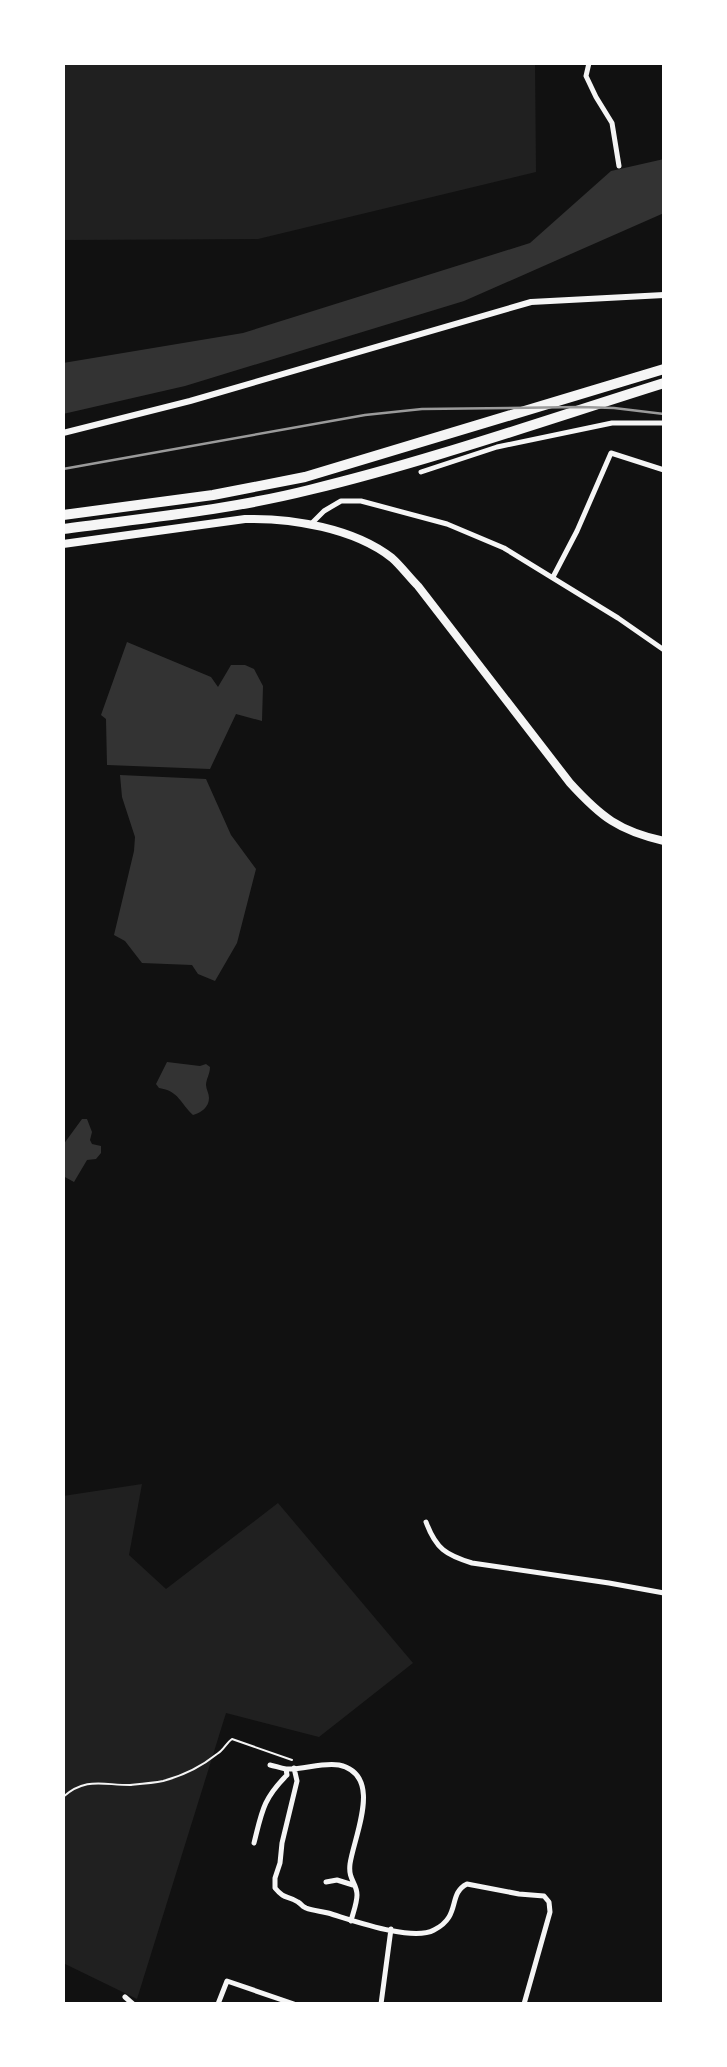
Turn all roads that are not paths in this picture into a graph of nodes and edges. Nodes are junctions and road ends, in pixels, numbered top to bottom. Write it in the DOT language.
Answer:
graph roads {
  1 [pos="589,63"];
  2 [pos="619,166"];
  3 [pos="664,295"];
  4 [pos="664,369"];
  5 [pos="664,383"];
  6 [pos="664,423"];
  7 [pos="63,433"];
  8 [pos="664,470"];
  9 [pos="421,472"];
  10 [pos="63,515"];
  11 [pos="310,524"];
  12 [pos="63,529"];
  13 [pos="63,544"];
  14 [pos="553,577"];
  15 [pos="664,650"];
  16 [pos="664,841"];
  17 [pos="426,1522"];
  18 [pos="664,1593"];
  19 [pos="270,1765"];
  20 [pos="295,1768"];
  21 [pos="286,1769"];
  22 [pos="254,1843"];
  23 [pos="326,1882"];
  24 [pos="355,1886"];
  25 [pos="351,1921"];
  26 [pos="391,1930"];
  27 [pos="125,1997"];
  28 [pos="133,2004"];
  29 [pos="218,2004"];
  30 [pos="295,2004"];
  31 [pos="381,2004"];
  32 [pos="524,2004"];
  1 -- 2 [label="street"];
  3 -- 7 [label="street"];
  4 -- 10 [label="highway"];
  5 -- 12 [label="highway"];
  6 -- 9 [label="street"];
  8 -- 14 [label="street"];
  11 -- 13 [label="main road"];
  11 -- 14 [label="street"];
  11 -- 16 [label="main road"];
  14 -- 15 [label="street"];
  17 -- 18 [label="street"];
  19 -- 21 [label="street"];
  20 -- 21 [label="street"];
  20 -- 24 [label="street"];
  20 -- 25 [label="street"];
  21 -- 22 [label="street"];
  23 -- 24 [label="street"];
  24 -- 25 [label="street"];
  25 -- 26 [label="street"];
  26 -- 31 [label="street"];
  26 -- 32 [label="street"];
  27 -- 28 [label="street"];
  29 -- 30 [label="street"];
}
